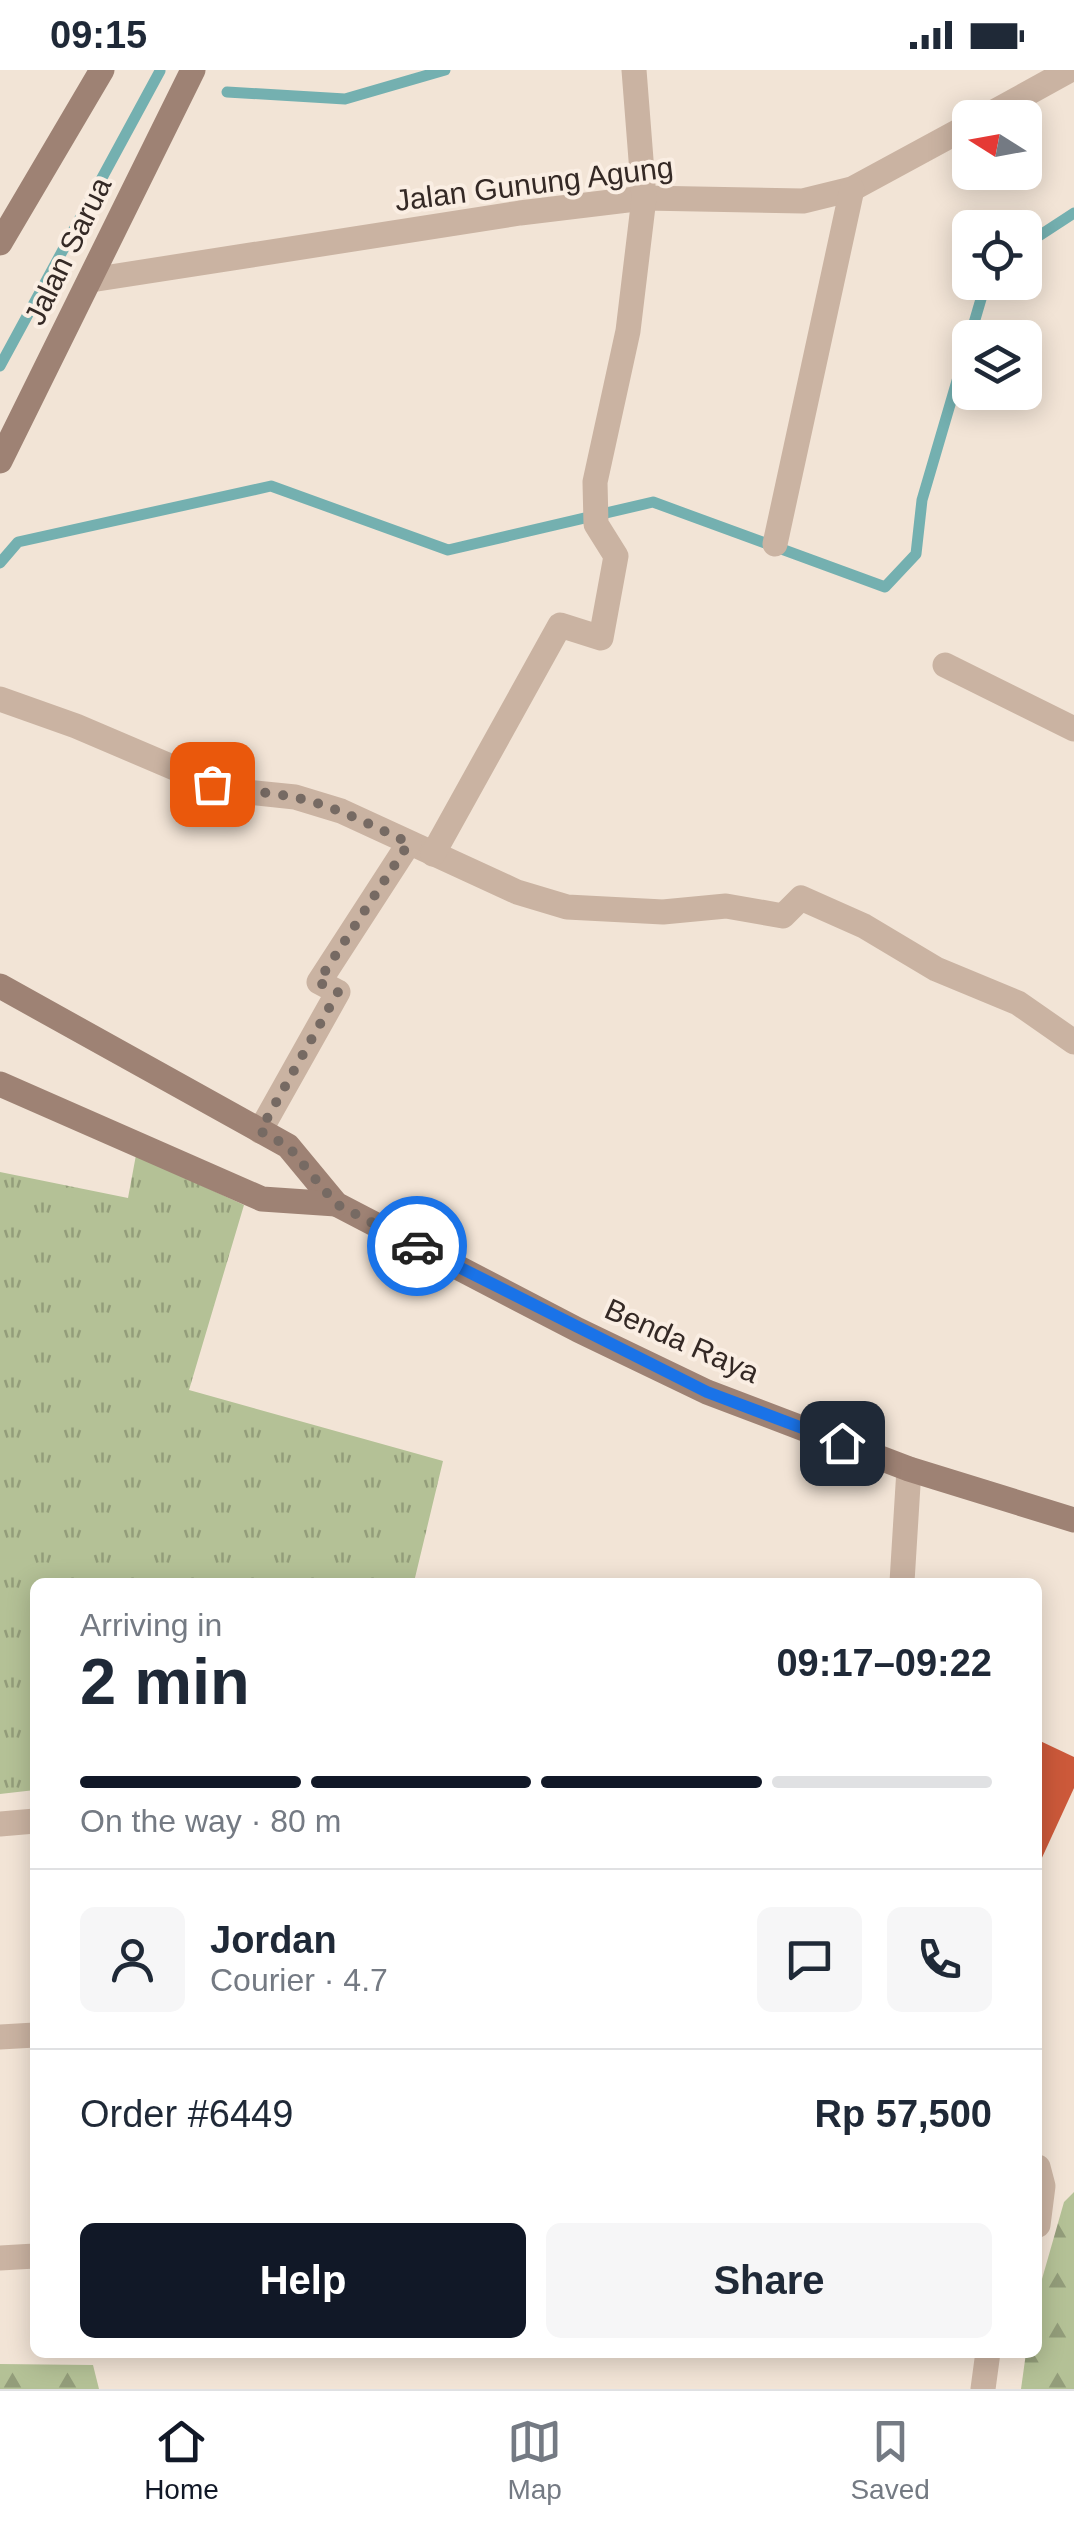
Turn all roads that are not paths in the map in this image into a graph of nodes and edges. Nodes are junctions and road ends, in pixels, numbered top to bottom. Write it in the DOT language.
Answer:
graph roads {
  1 [pos="102,70"];
  2 [pos="193,70"];
  3 [pos="634,70"];
  4 [pos="1070,70"];
  5 [pos="1016,100"];
  6 [pos="952,135"];
  7 [pos="852,188"];
  8 [pos="644,198"];
  9 [pos="0,243"];
  10 [pos="92,280"];
  11 [pos="0,460"];
  12 [pos="775,544"];
  13 [pos="946,666"];
  14 [pos="0,699"];
  15 [pos="1074,728"];
  16 [pos="409,843"];
  17 [pos="433,854"];
  18 [pos="0,986"];
  19 [pos="1074,1042"];
  20 [pos="0,1084"];
  21 [pos="260,1131"];
  22 [pos="336,1204"];
  23 [pos="909,1469"];
  24 [pos="1074,1520"];
  25 [pos="902,1578"];
  26 [pos="30,1821"];
  27 [pos="0,1824"];
  28 [pos="30,2035"];
  29 [pos="0,2037"];
  30 [pos="30,2256"];
  31 [pos="0,2258"];
  32 [pos="987,2358"];
  33 [pos="982,2389"];
  1 -- 9 [label="street, Jalan Sarua"];
  2 -- 10 [label="street, Jalan Sarua"];
  3 -- 8 [label="street"];
  4 -- 5 [label="street"];
  6 -- 7 [label="street, Jalan Gunung Agung"];
  7 -- 8 [label="street, Jalan Gunung Agung"];
  7 -- 12 [label="street"];
  8 -- 10 [label="street, Jalan Gunung Agung"];
  8 -- 17 [label="street"];
  10 -- 11 [label="street, Jalan Sarua"];
  13 -- 15 [label="street"];
  14 -- 16 [label="street"];
  16 -- 17 [label="street"];
  16 -- 21 [label="street"];
  17 -- 19 [label="street"];
  18 -- 21 [label="street, Benda Raya"];
  20 -- 22 [label="street, Benda Raya"];
  21 -- 22 [label="street, Benda Raya"];
  22 -- 23 [label="street, Benda Raya"];
  23 -- 24 [label="street, Benda Raya"];
  23 -- 25 [label="street"];
  26 -- 27 [label="street"];
  28 -- 29 [label="street"];
  30 -- 31 [label="street"];
  32 -- 33 [label="street"];
}
